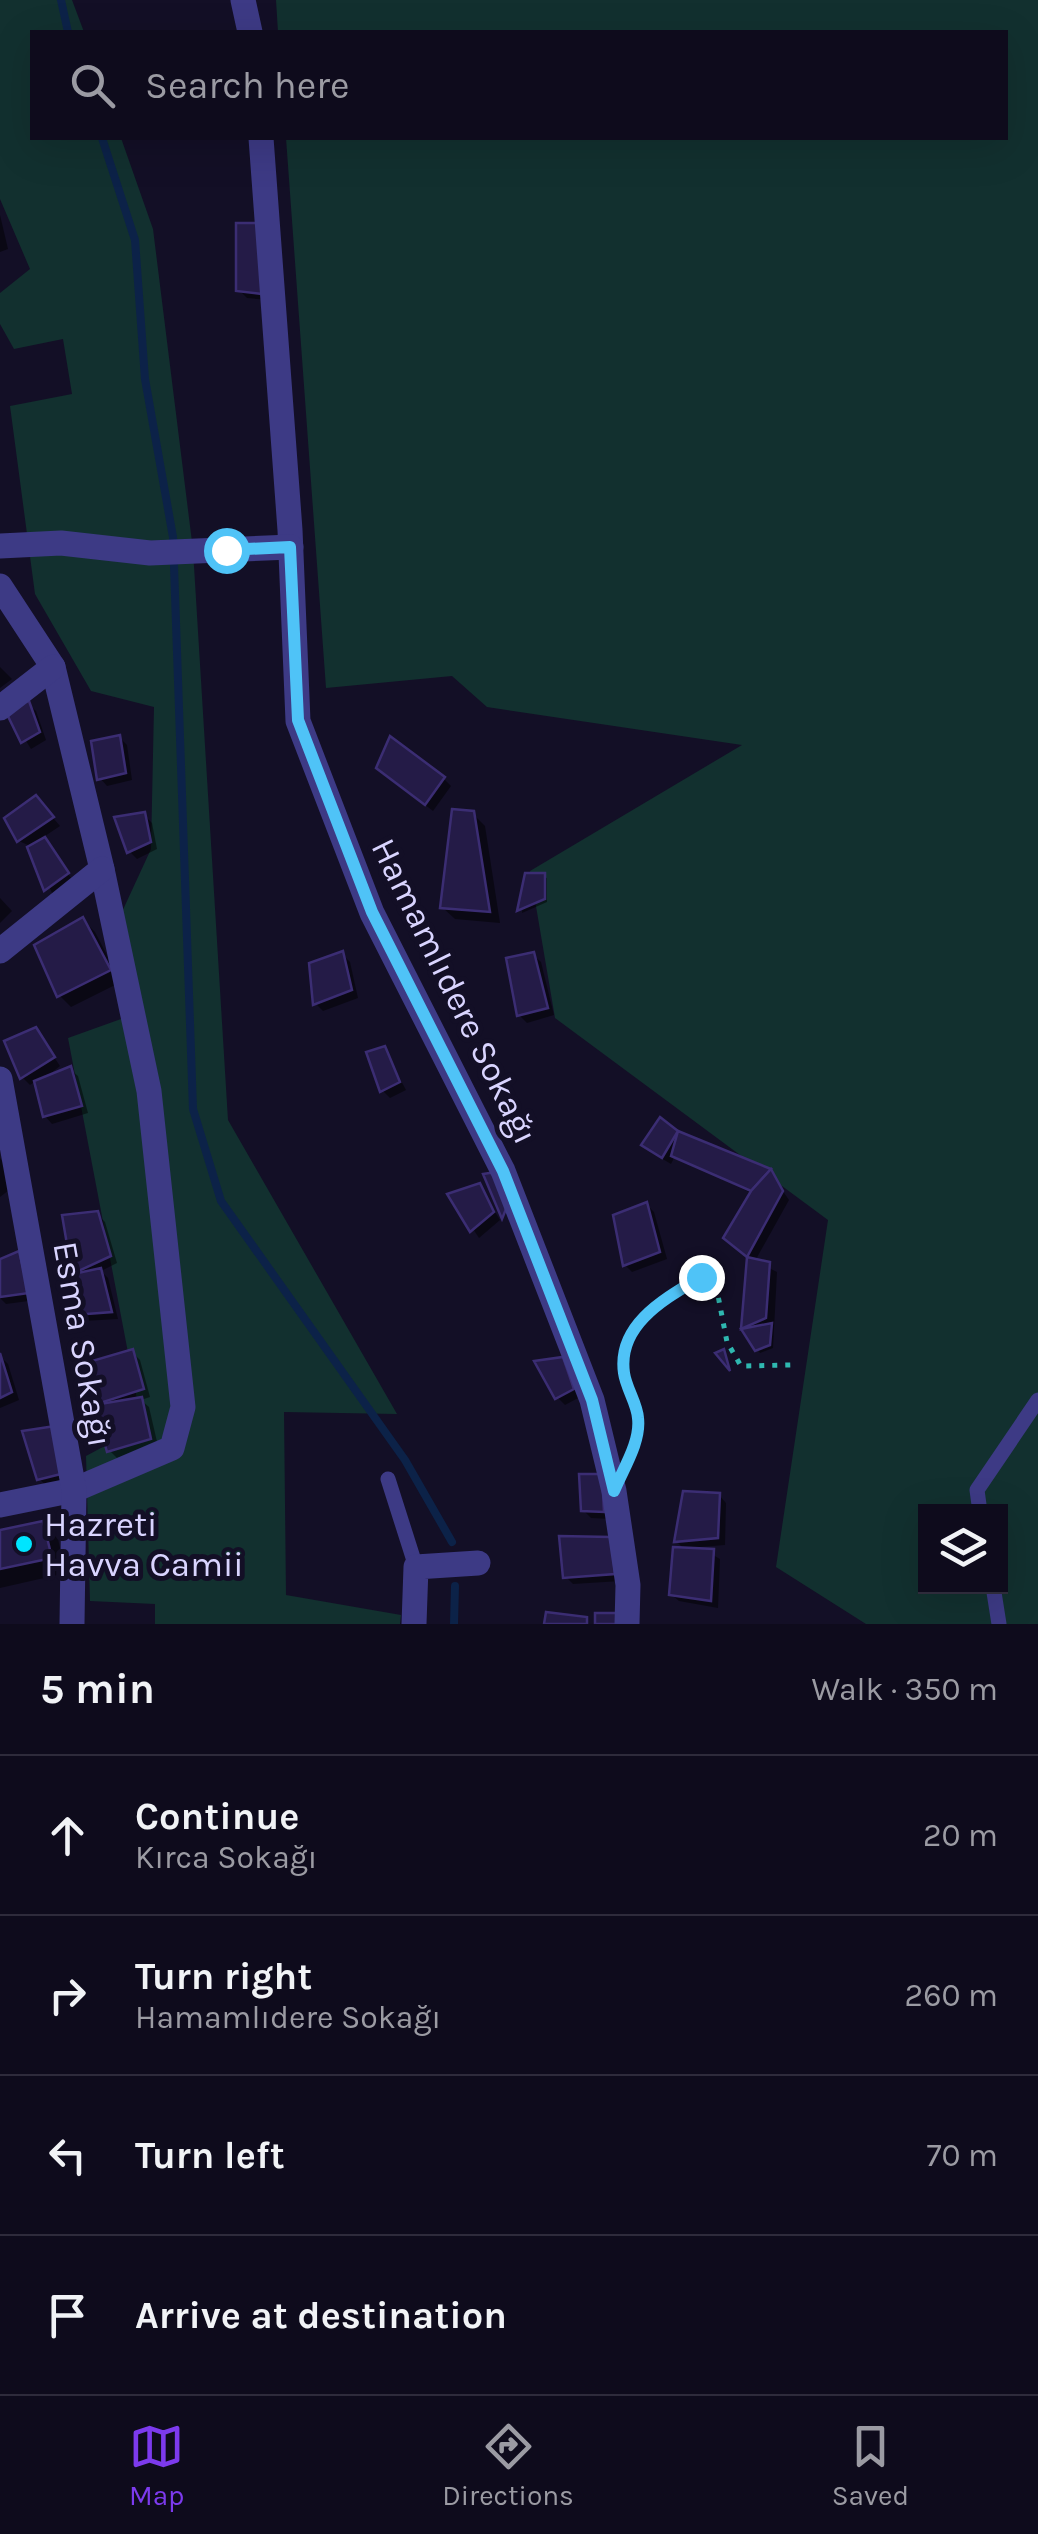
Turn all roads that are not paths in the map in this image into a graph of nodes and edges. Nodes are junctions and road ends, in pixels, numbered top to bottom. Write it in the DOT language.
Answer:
graph roads {
  1 [pos="243,0"];
  2 [pos="250,30"];
  3 [pos="261,140"];
  4 [pos="0,546"];
  5 [pos="290,547"];
  6 [pos="0,586"];
  7 [pos="53,666"];
  8 [pos="0,708"];
  9 [pos="102,868"];
  10 [pos="0,951"];
  11 [pos="0,1079"];
  12 [pos="1038,1400"];
  13 [pos="388,1479"];
  14 [pos="74,1490"];
  15 [pos="0,1504"];
  16 [pos="979,1504"];
  17 [pos="478,1562"];
  18 [pos="416,1566"];
  19 [pos="993,1594"];
  20 [pos="72,1624"];
  21 [pos="414,1624"];
  22 [pos="627,1624"];
  23 [pos="999,1624"];
  1 -- 2 [label="street"];
  3 -- 5 [label="street, Hamamlıdere Sokağı"];
  4 -- 5 [label="street"];
  5 -- 22 [label="street, Hamamlıdere Sokağı"];
  6 -- 7 [label="street"];
  7 -- 8 [label="street"];
  7 -- 9 [label="street"];
  9 -- 10 [label="street"];
  9 -- 14 [label="street"];
  11 -- 14 [label="street, Esma Sokağı"];
  12 -- 16 [label="lane"];
  13 -- 18 [label="lane"];
  14 -- 15 [label="street"];
  14 -- 20 [label="street, Esma Sokağı"];
  17 -- 18 [label="street"];
  18 -- 21 [label="street"];
  19 -- 23 [label="lane"];
}
